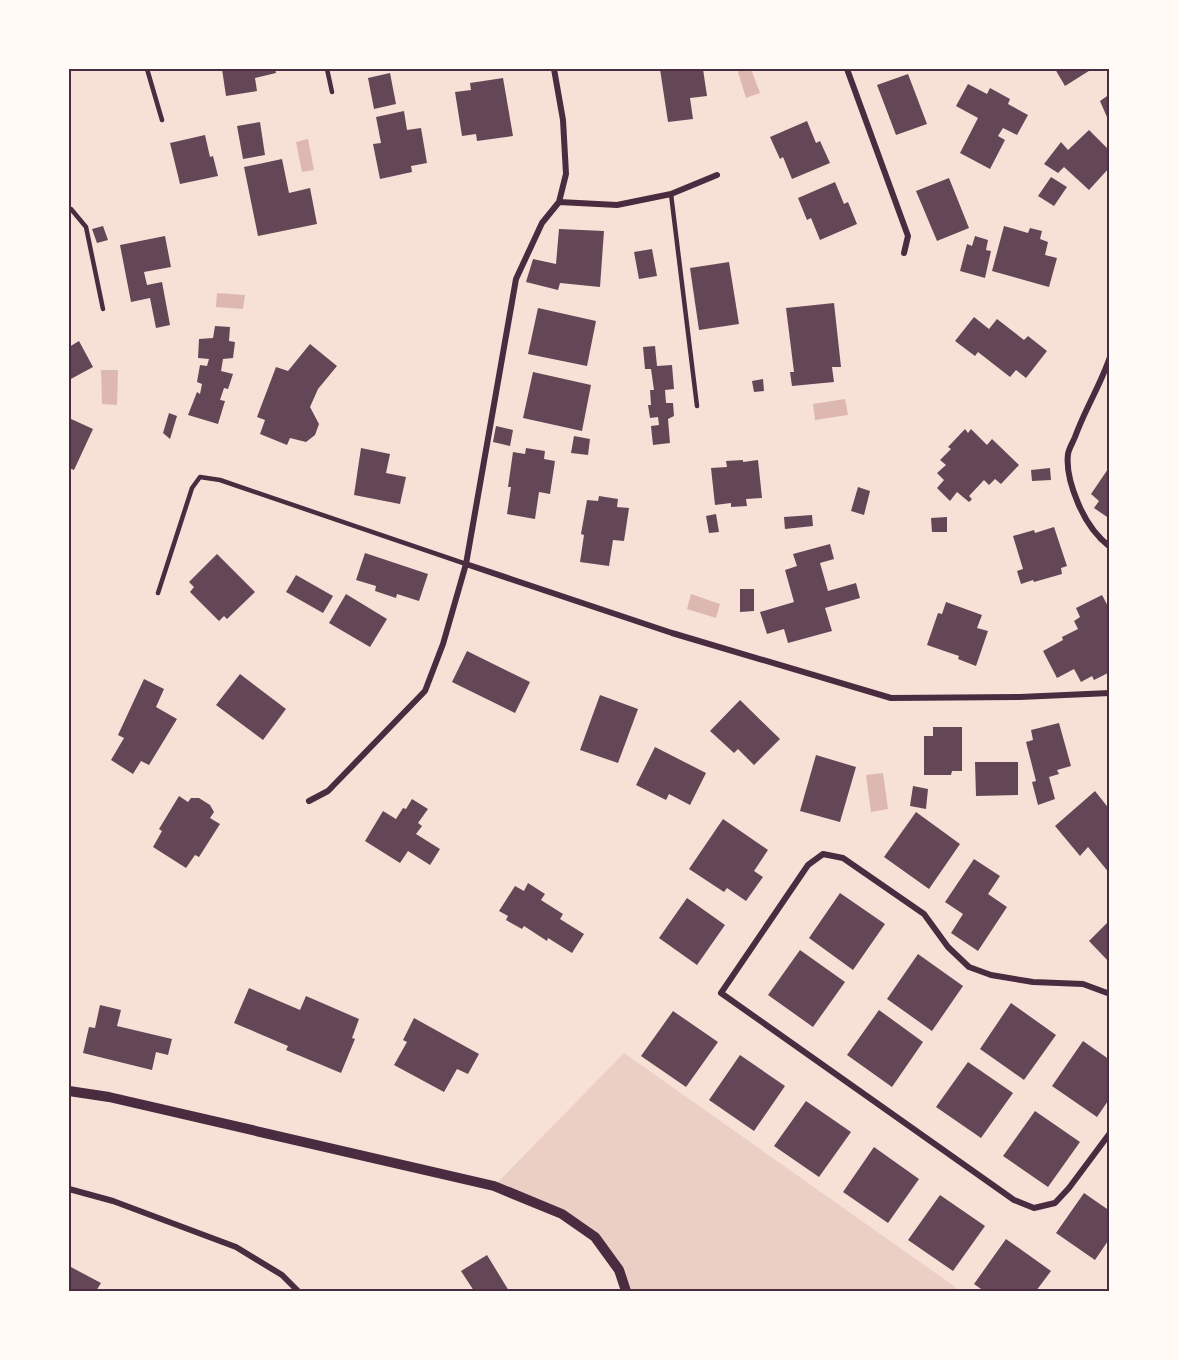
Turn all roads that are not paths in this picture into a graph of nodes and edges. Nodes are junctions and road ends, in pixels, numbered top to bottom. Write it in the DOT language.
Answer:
graph roads {
  1 [pos="147,69"];
  2 [pos="327,69"];
  3 [pos="554,69"];
  4 [pos="847,69"];
  5 [pos="332,92"];
  6 [pos="162,120"];
  7 [pos="717,175"];
  8 [pos="671,194"];
  9 [pos="559,202"];
  10 [pos="69,208"];
  11 [pos="904,253"];
  12 [pos="103,309"];
  13 [pos="1110,357"];
  14 [pos="698,406"];
  15 [pos="1110,547"];
  16 [pos="466,564"];
  17 [pos="158,593"];
  18 [pos="1110,693"];
  19 [pos="309,801"];
  20 [pos="1110,994"];
  21 [pos="69,1091"];
  22 [pos="1110,1132"];
  23 [pos="69,1189"];
  24 [pos="298,1291"];
  25 [pos="626,1291"];
  1 -- 6 [label="lane"];
  2 -- 5 [label="lane"];
  3 -- 9 [label="street"];
  4 -- 11 [label="street"];
  7 -- 8 [label="street"];
  8 -- 9 [label="street"];
  8 -- 14 [label="lane"];
  9 -- 16 [label="street"];
  10 -- 12 [label="lane"];
  13 -- 15 [label="street"];
  16 -- 17 [label="lane"];
  16 -- 18 [label="street"];
  16 -- 19 [label="street"];
  20 -- 22 [label="street"];
  21 -- 25 [label="street"];
  23 -- 24 [label="street"];
}
